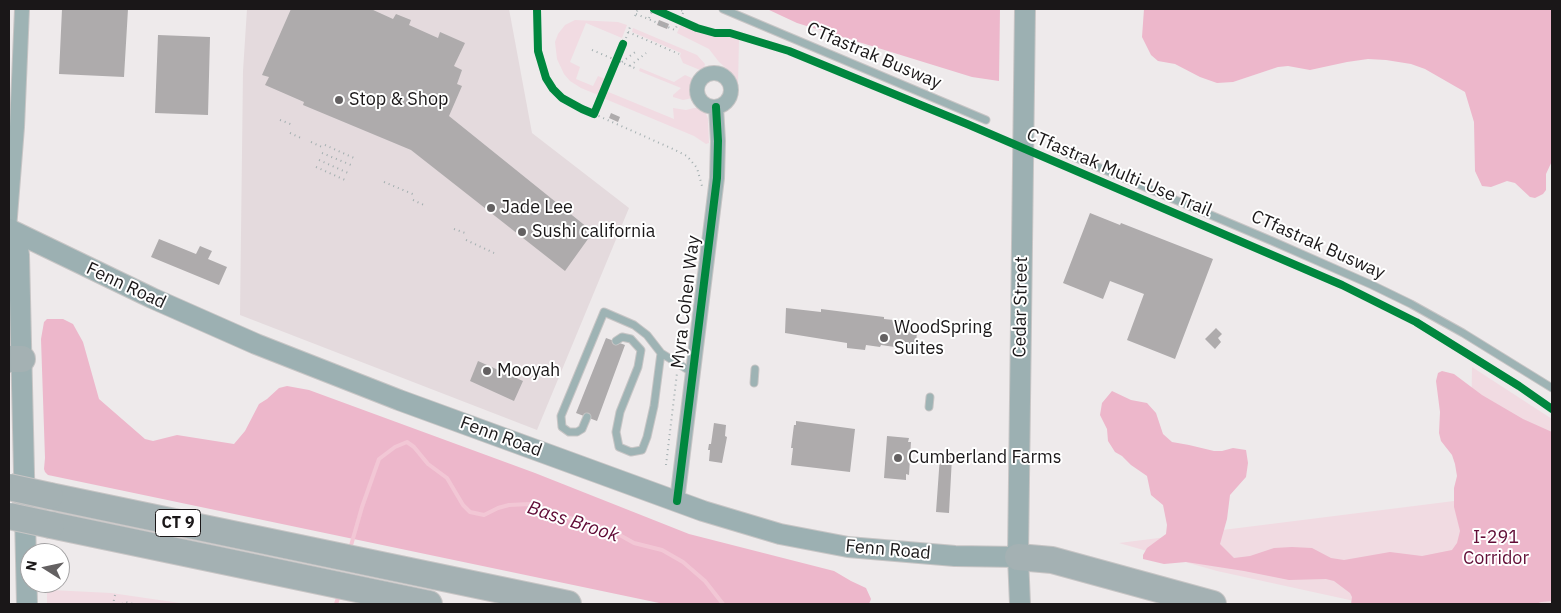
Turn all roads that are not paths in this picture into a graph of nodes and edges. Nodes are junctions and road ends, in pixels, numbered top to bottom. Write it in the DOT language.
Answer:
graph roads {
  1 [pos="22,9"];
  2 [pos="723,9"];
  3 [pos="1025,9"];
  4 [pos="716,107"];
  5 [pos="986,120"];
  6 [pos="1060,151"];
  7 [pos="9,229"];
  8 [pos="616,341"];
  9 [pos="661,353"];
  10 [pos="15,359"];
  11 [pos="755,369"];
  12 [pos="693,373"];
  13 [pos="754,383"];
  14 [pos="1552,388"];
  15 [pos="930,397"];
  16 [pos="929,406"];
  17 [pos="587,417"];
  18 [pos="9,487"];
  19 [pos="677,501"];
  20 [pos="9,516"];
  21 [pos="1018,557"];
  22 [pos="27,604"];
  23 [pos="430,604"];
  24 [pos="568,604"];
  25 [pos="1020,604"];
  26 [pos="1213,604"];
  1 -- 7 [label="street"];
  2 -- 5 [label="lane, CTfastrak Busway"];
  3 -- 21 [label="main road, Cedar Street"];
  4 -- 12 [label="street, Myra Cohen Way"];
  6 -- 14 [label="lane, CTfastrak Busway"];
  7 -- 10 [label="main road"];
  7 -- 19 [label="main road, Fenn Road"];
  8 -- 9 [label="lane"];
  9 -- 12 [label="lane"];
  9 -- 17 [label="lane"];
  10 -- 22 [label="main road"];
  11 -- 13 [label="lane"];
  12 -- 19 [label="street, Myra Cohen Way"];
  15 -- 16 [label="lane"];
  18 -- 24 [label="highway, CT 9, bridge"];
  19 -- 21 [label="main road, Fenn Road"];
  20 -- 23 [label="highway, CT 9, bridge"];
  21 -- 25 [label="main road, Cedar Street"];
  21 -- 26 [label="highway"];
}
